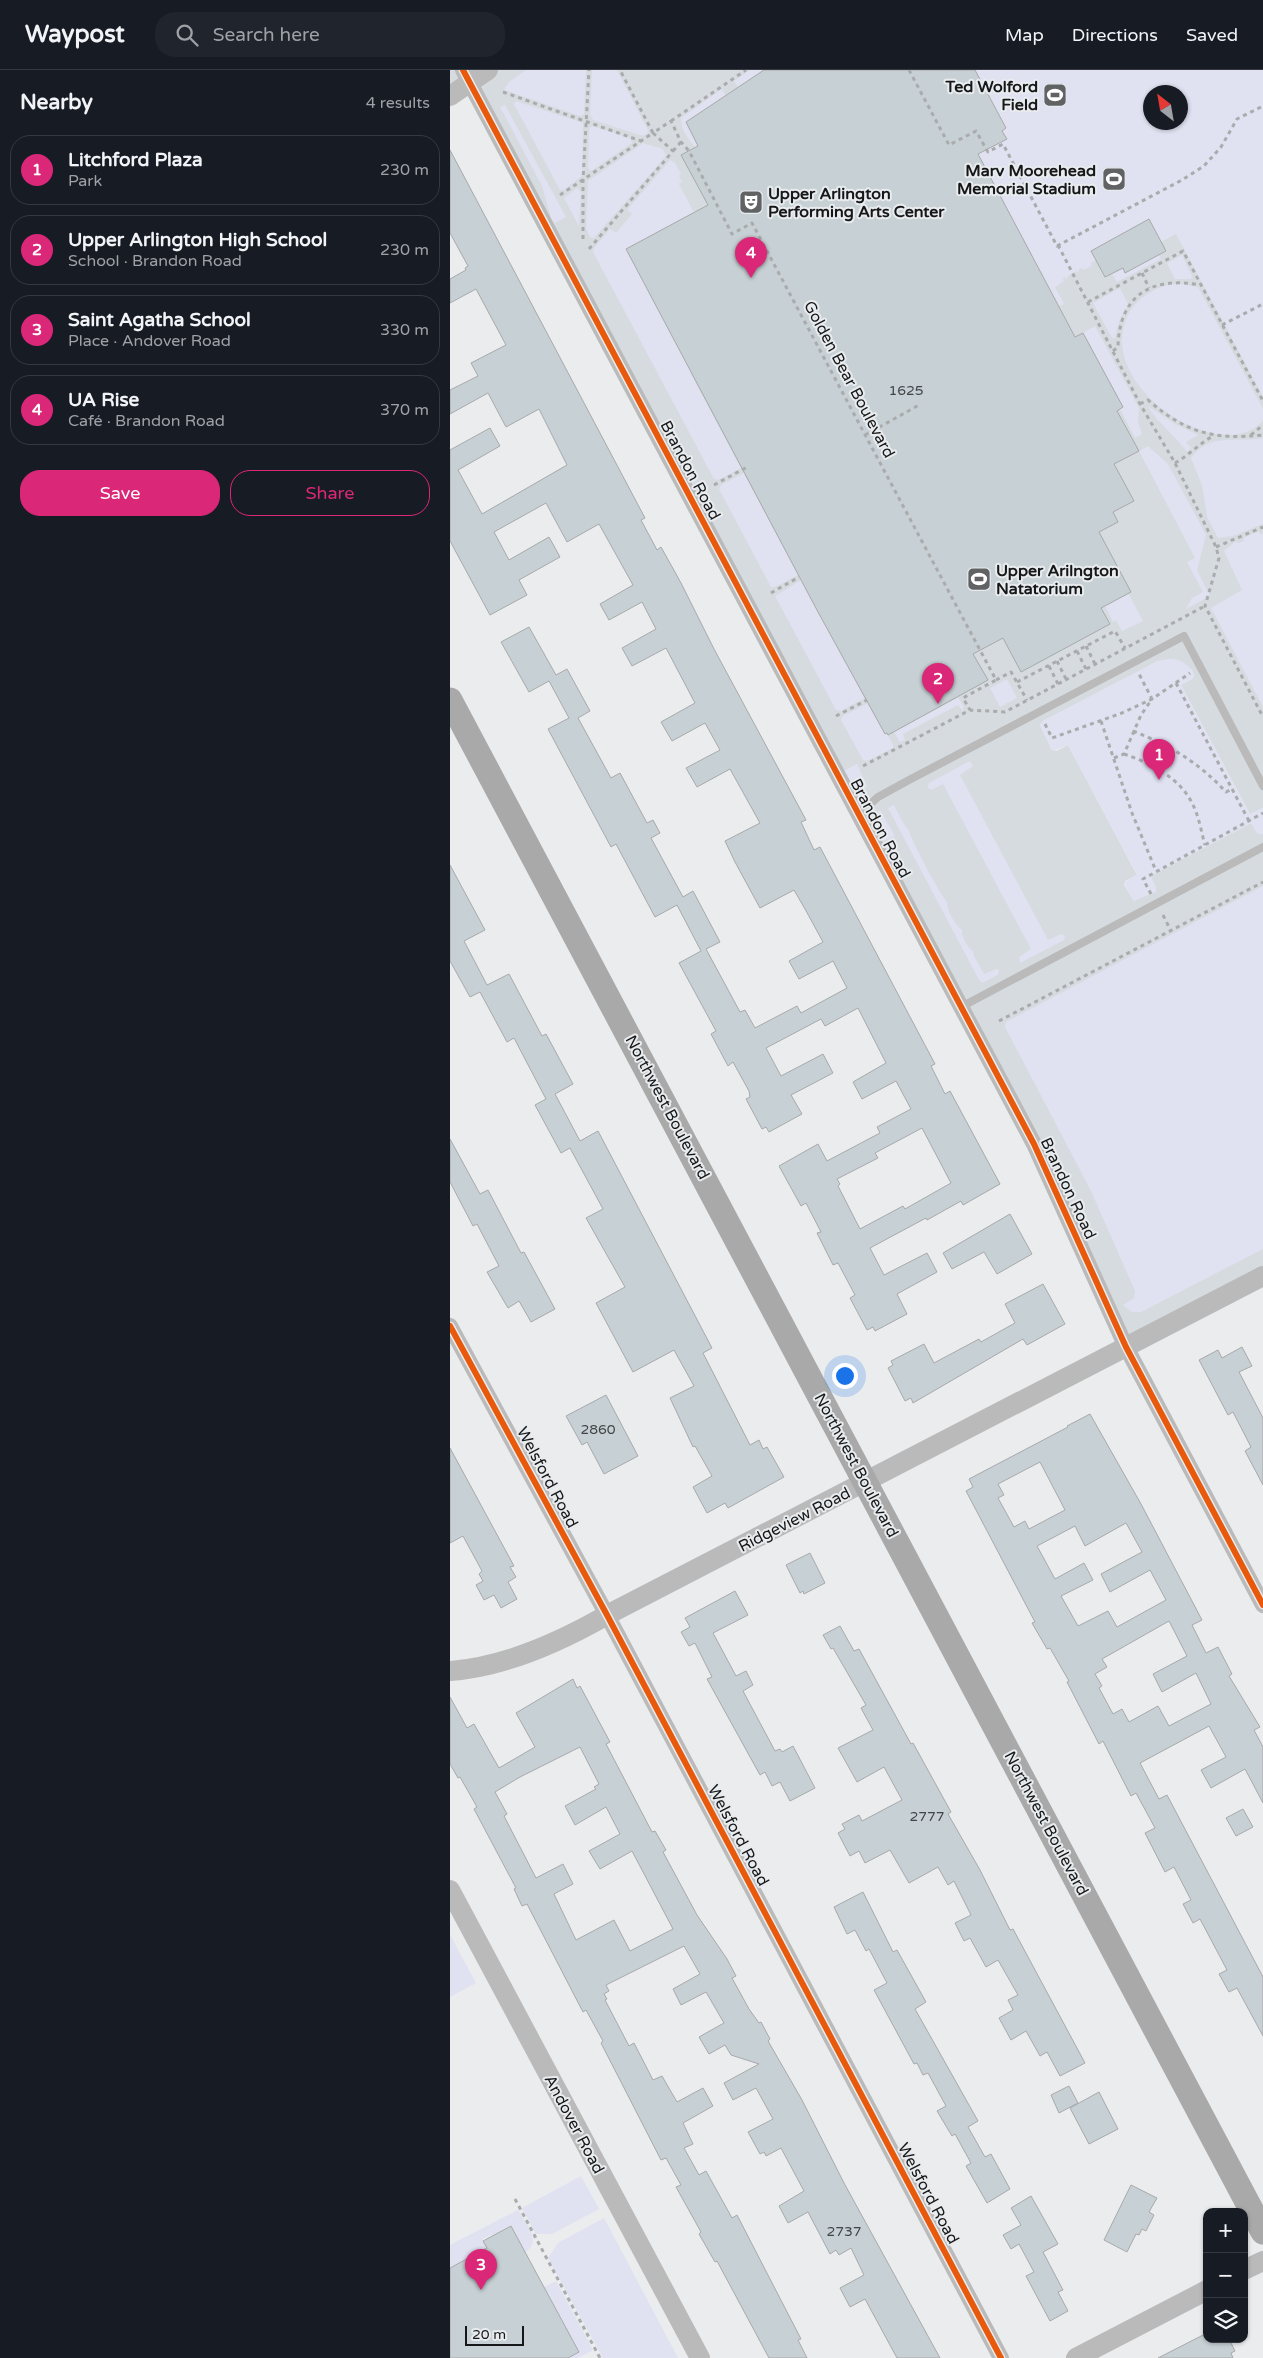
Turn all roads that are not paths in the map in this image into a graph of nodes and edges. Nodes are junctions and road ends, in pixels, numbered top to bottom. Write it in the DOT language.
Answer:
graph roads {
  1 [pos="488,70"];
  2 [pos="466,76"];
  3 [pos="450,96"];
  4 [pos="450,700"];
  5 [pos="1263,786"];
  6 [pos="858,814"];
  7 [pos="1263,847"];
  8 [pos="961,1007"];
  9 [pos="1263,1276"];
  10 [pos="450,1326"];
  11 [pos="1126,1347"];
  12 [pos="866,1483"];
  13 [pos="1263,1605"];
  14 [pos="607,1615"];
  15 [pos="450,1672"];
  16 [pos="450,1890"];
  17 [pos="1263,2232"];
  18 [pos="1263,2261"];
  19 [pos="1248,2268"];
  20 [pos="1203,2292"];
  21 [pos="700,2358"];
  22 [pos="1001,2358"];
  23 [pos="1076,2358"];
  1 -- 2 [label="street"];
  2 -- 3 [label="street"];
  2 -- 6 [label="street, Brandon Road"];
  4 -- 12 [label="main road, Northwest Boulevard"];
  5 -- 6 [label="lane"];
  6 -- 8 [label="street, Brandon Road"];
  7 -- 8 [label="lane"];
  8 -- 11 [label="street, Brandon Road"];
  9 -- 11 [label="street, Ridgeview Road"];
  10 -- 14 [label="street, Welsford Road"];
  11 -- 12 [label="street, Ridgeview Road"];
  11 -- 13 [label="street, Brandon Road"];
  12 -- 14 [label="street, Ridgeview Road"];
  12 -- 17 [label="main road, Northwest Boulevard"];
  14 -- 15 [label="street, Ridgeview Road"];
  14 -- 22 [label="street, Welsford Road"];
  16 -- 21 [label="street, Andover Road"];
  18 -- 19 [label="street"];
  20 -- 23 [label="street"];
}
